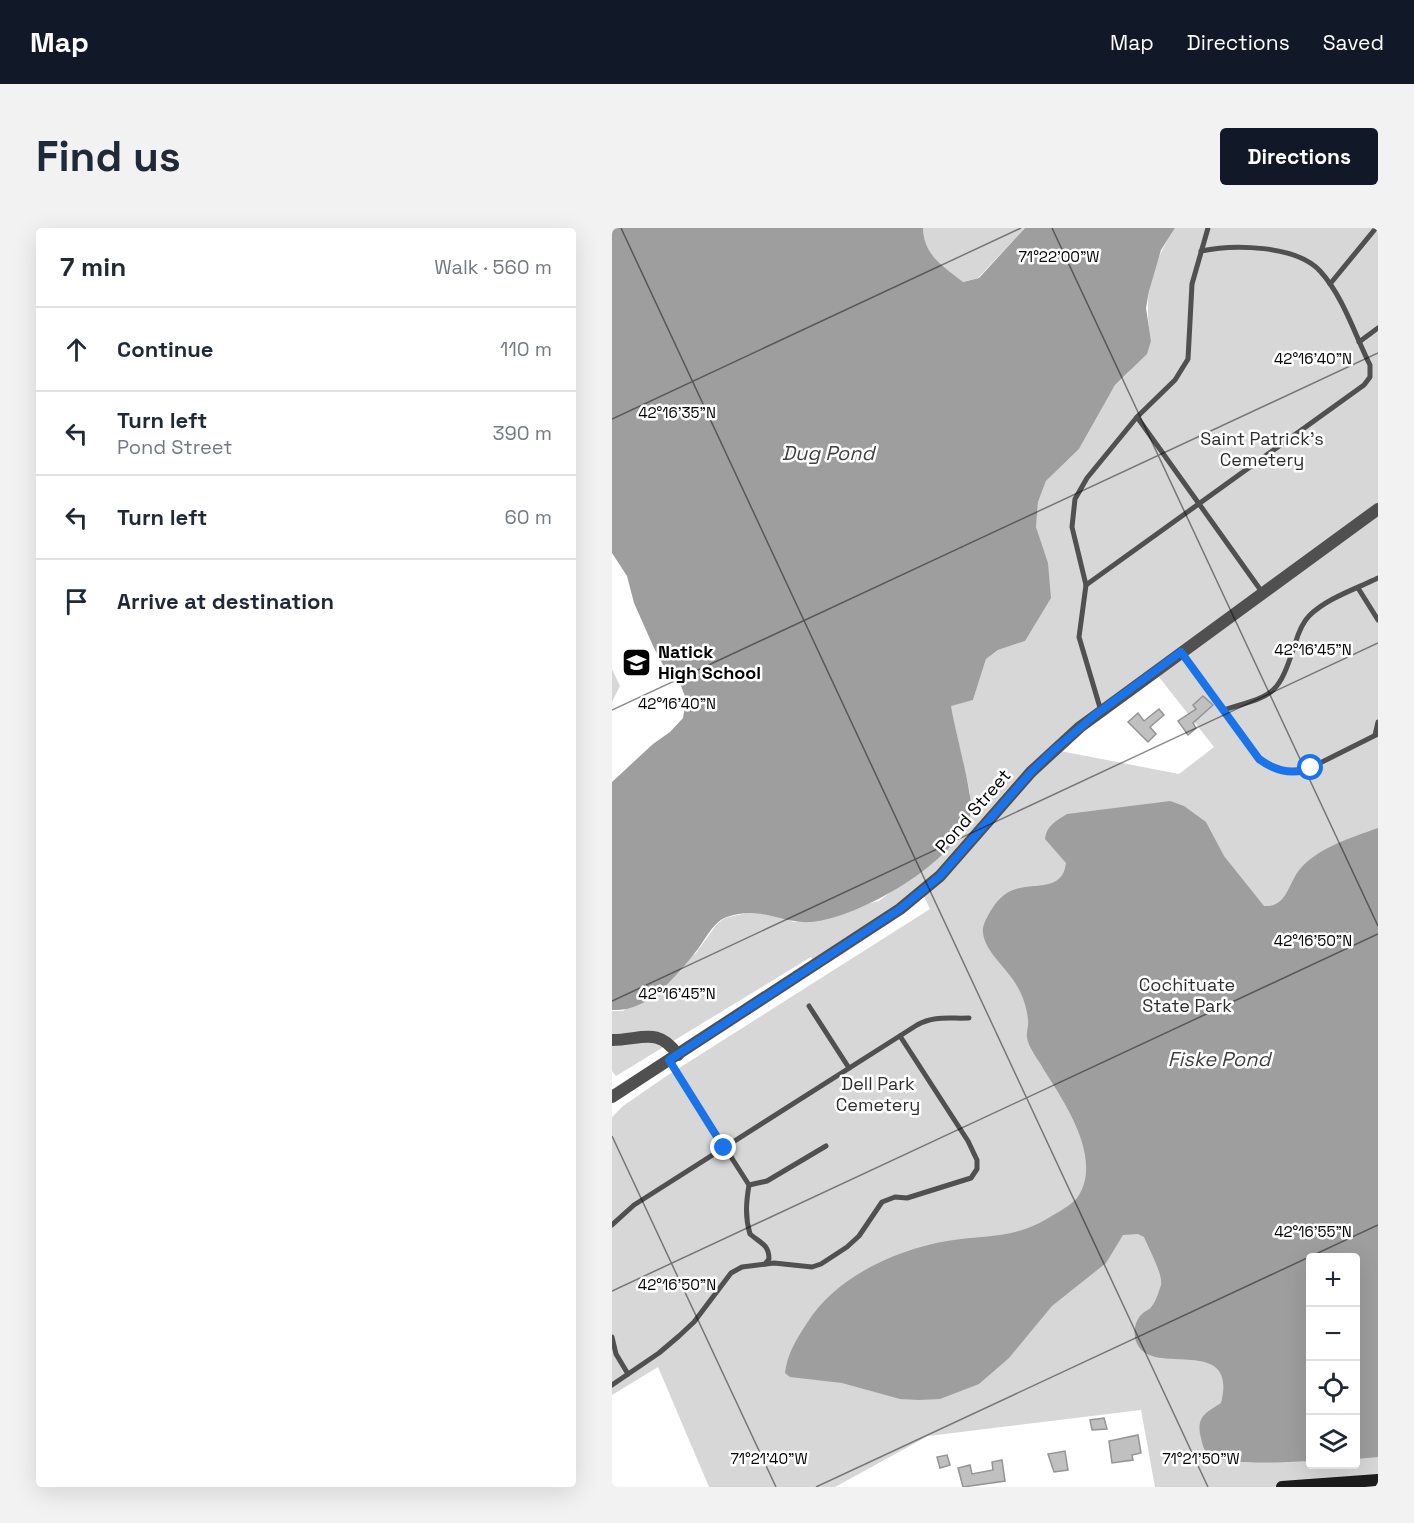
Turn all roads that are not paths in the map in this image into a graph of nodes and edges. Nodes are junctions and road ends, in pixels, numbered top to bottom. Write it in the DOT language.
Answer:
graph roads {
  1 [pos="1208,228"];
  2 [pos="1376,228"];
  3 [pos="1201,251"];
  4 [pos="1330,284"];
  5 [pos="1378,328"];
  6 [pos="1359,342"];
  7 [pos="1137,417"];
  8 [pos="1198,502"];
  9 [pos="1378,509"];
  10 [pos="1378,578"];
  11 [pos="1086,585"];
  12 [pos="1358,588"];
  13 [pos="1262,592"];
  14 [pos="1378,620"];
  15 [pos="1181,652"];
  16 [pos="1223,710"];
  17 [pos="1101,711"];
  18 [pos="1378,723"];
  19 [pos="1377,735"];
  20 [pos="809,1006"];
  21 [pos="969,1018"];
  22 [pos="900,1036"];
  23 [pos="612,1040"];
  24 [pos="673,1057"];
  25 [pos="849,1068"];
  26 [pos="612,1097"];
  27 [pos="826,1146"];
  28 [pos="724,1148"];
  29 [pos="749,1185"];
  30 [pos="612,1226"];
  31 [pos="765,1264"];
  32 [pos="612,1337"];
  33 [pos="628,1374"];
  34 [pos="612,1385"];
  35 [pos="1378,1480"];
  36 [pos="1323,1485"];
  37 [pos="1282,1487"];
  1 -- 3 [label="lane"];
  2 -- 4 [label="lane"];
  3 -- 4 [label="lane"];
  3 -- 7 [label="lane"];
  4 -- 6 [label="lane"];
  5 -- 6 [label="lane"];
  6 -- 8 [label="lane"];
  7 -- 8 [label="lane"];
  7 -- 11 [label="lane"];
  8 -- 11 [label="lane"];
  8 -- 13 [label="lane"];
  9 -- 13 [label="street, Pond Street"];
  10 -- 12 [label="lane"];
  11 -- 17 [label="lane"];
  12 -- 14 [label="lane"];
  12 -- 16 [label="lane"];
  13 -- 15 [label="street, Pond Street"];
  15 -- 16 [label="lane"];
  15 -- 17 [label="street, Pond Street"];
  16 -- 19 [label="lane"];
  17 -- 24 [label="street, Pond Street"];
  18 -- 19 [label="lane"];
  20 -- 25 [label="lane"];
  21 -- 22 [label="lane"];
  22 -- 25 [label="lane"];
  22 -- 31 [label="lane"];
  23 -- 24 [label="street"];
  24 -- 26 [label="street, Pond Street"];
  24 -- 28 [label="lane"];
  25 -- 28 [label="lane"];
  27 -- 29 [label="lane"];
  28 -- 29 [label="lane"];
  28 -- 30 [label="lane"];
  29 -- 31 [label="lane"];
  31 -- 33 [label="lane"];
  32 -- 33 [label="lane"];
  33 -- 34 [label="lane"];
  35 -- 36 [label="main road"];
  36 -- 37 [label="main road"];
}
